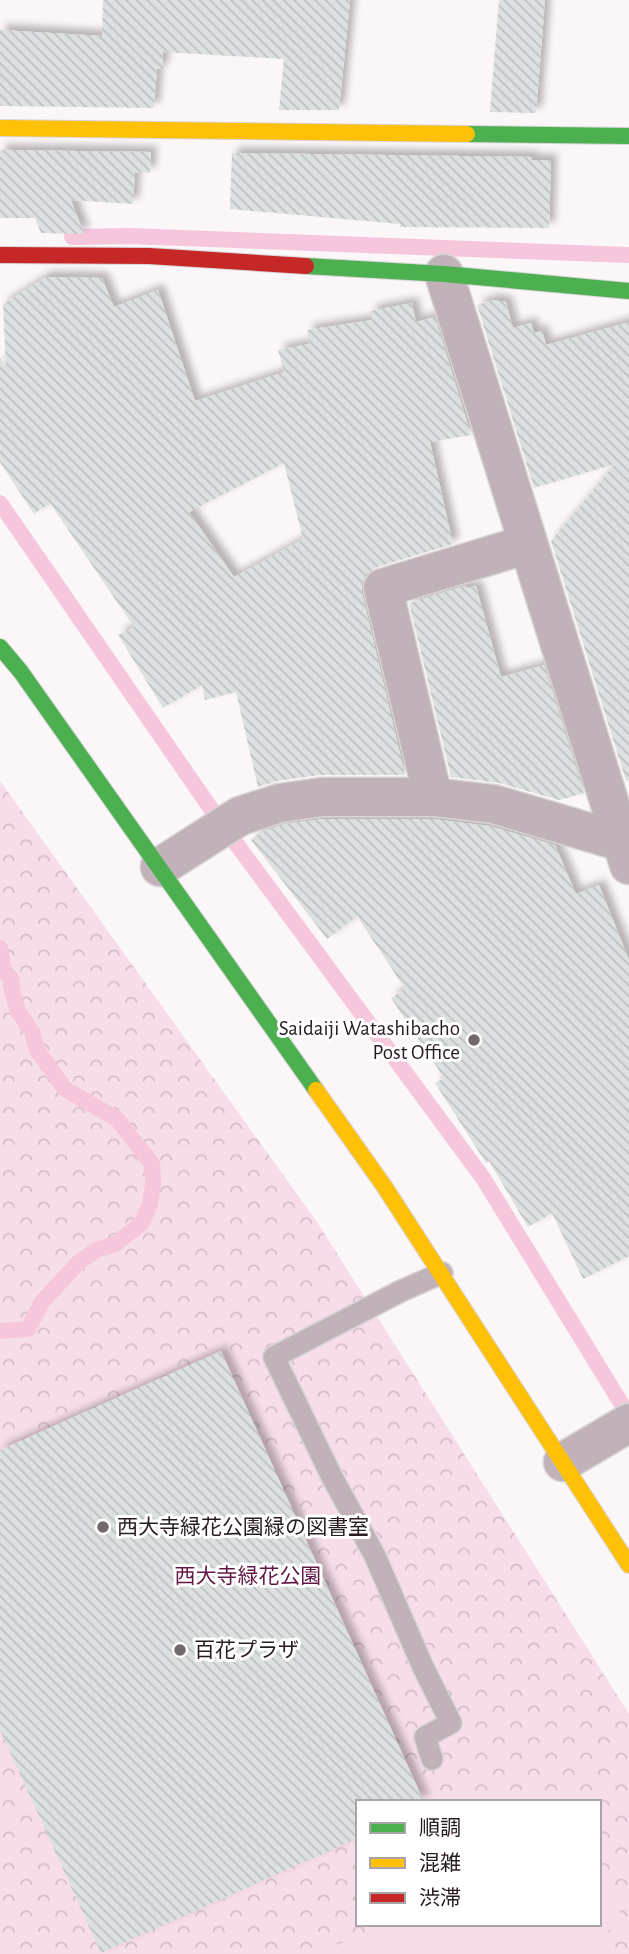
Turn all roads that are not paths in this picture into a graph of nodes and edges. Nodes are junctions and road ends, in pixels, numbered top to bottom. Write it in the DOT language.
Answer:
graph roads {
  1 [pos="0,128"];
  2 [pos="629,136"];
  3 [pos="0,255"];
  4 [pos="444,274"];
  5 [pos="629,291"];
  6 [pos="528,544"];
  7 [pos="0,647"];
  8 [pos="433,797"];
  9 [pos="626,850"];
  10 [pos="160,867"];
  11 [pos="442,1273"];
  12 [pos="624,1426"];
  13 [pos="563,1462"];
  14 [pos="629,1565"];
  15 [pos="432,1759"];
  1 -- 2 [label="street"];
  3 -- 4 [label="street"];
  4 -- 5 [label="street"];
  4 -- 6 [label="street"];
  6 -- 8 [label="street"];
  6 -- 9 [label="street"];
  7 -- 10 [label="street"];
  8 -- 9 [label="street"];
  8 -- 10 [label="street"];
  10 -- 11 [label="street"];
  11 -- 13 [label="street"];
  11 -- 15 [label="lane"];
  12 -- 13 [label="street"];
  13 -- 14 [label="street"];
}
